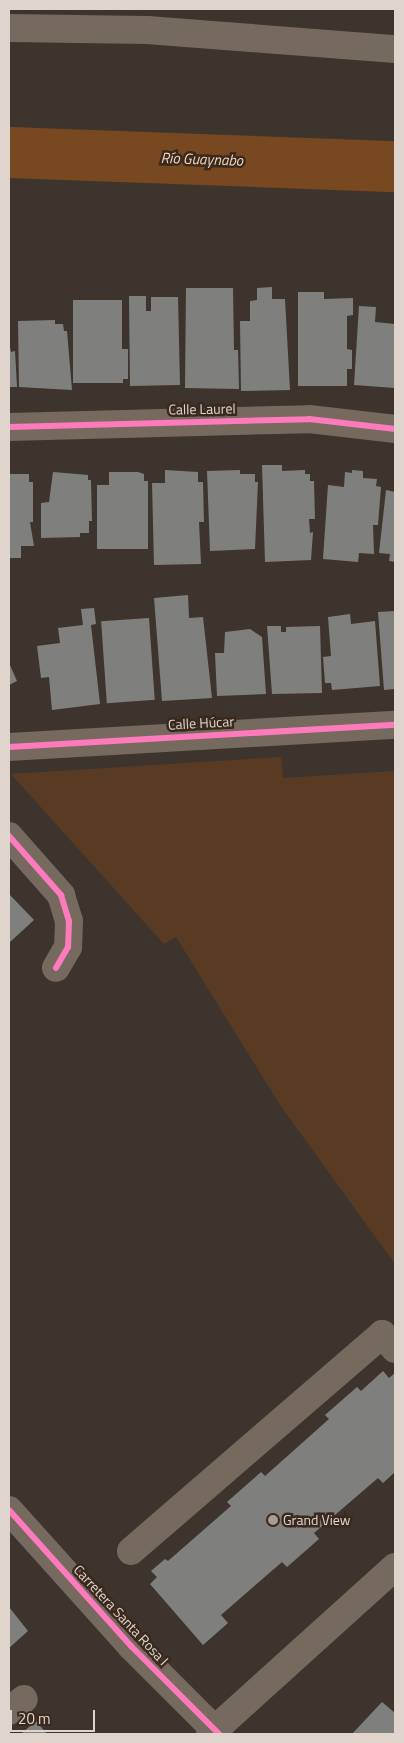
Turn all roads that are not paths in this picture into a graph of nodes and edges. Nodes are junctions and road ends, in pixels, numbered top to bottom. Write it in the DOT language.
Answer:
graph roads {
  1 [pos="79,20"];
  2 [pos="147,20"];
  3 [pos="9,28"];
  4 [pos="395,49"];
  5 [pos="9,427"];
  6 [pos="395,429"];
  7 [pos="395,725"];
  8 [pos="9,747"];
  9 [pos="9,836"];
  10 [pos="56,968"];
  11 [pos="395,1349"];
  12 [pos="9,1510"];
  13 [pos="131,1551"];
  14 [pos="395,1567"];
  15 [pos="214,1733"];
  1 -- 2 [label="street"];
  1 -- 3 [label="street"];
  2 -- 4 [label="street"];
  5 -- 6 [label="street, Calle Laurel"];
  7 -- 8 [label="street, Calle Húcar"];
  9 -- 10 [label="street"];
  11 -- 13 [label="street"];
  12 -- 15 [label="street, Carretera Santa Rosa I"];
  14 -- 15 [label="street"];
}
